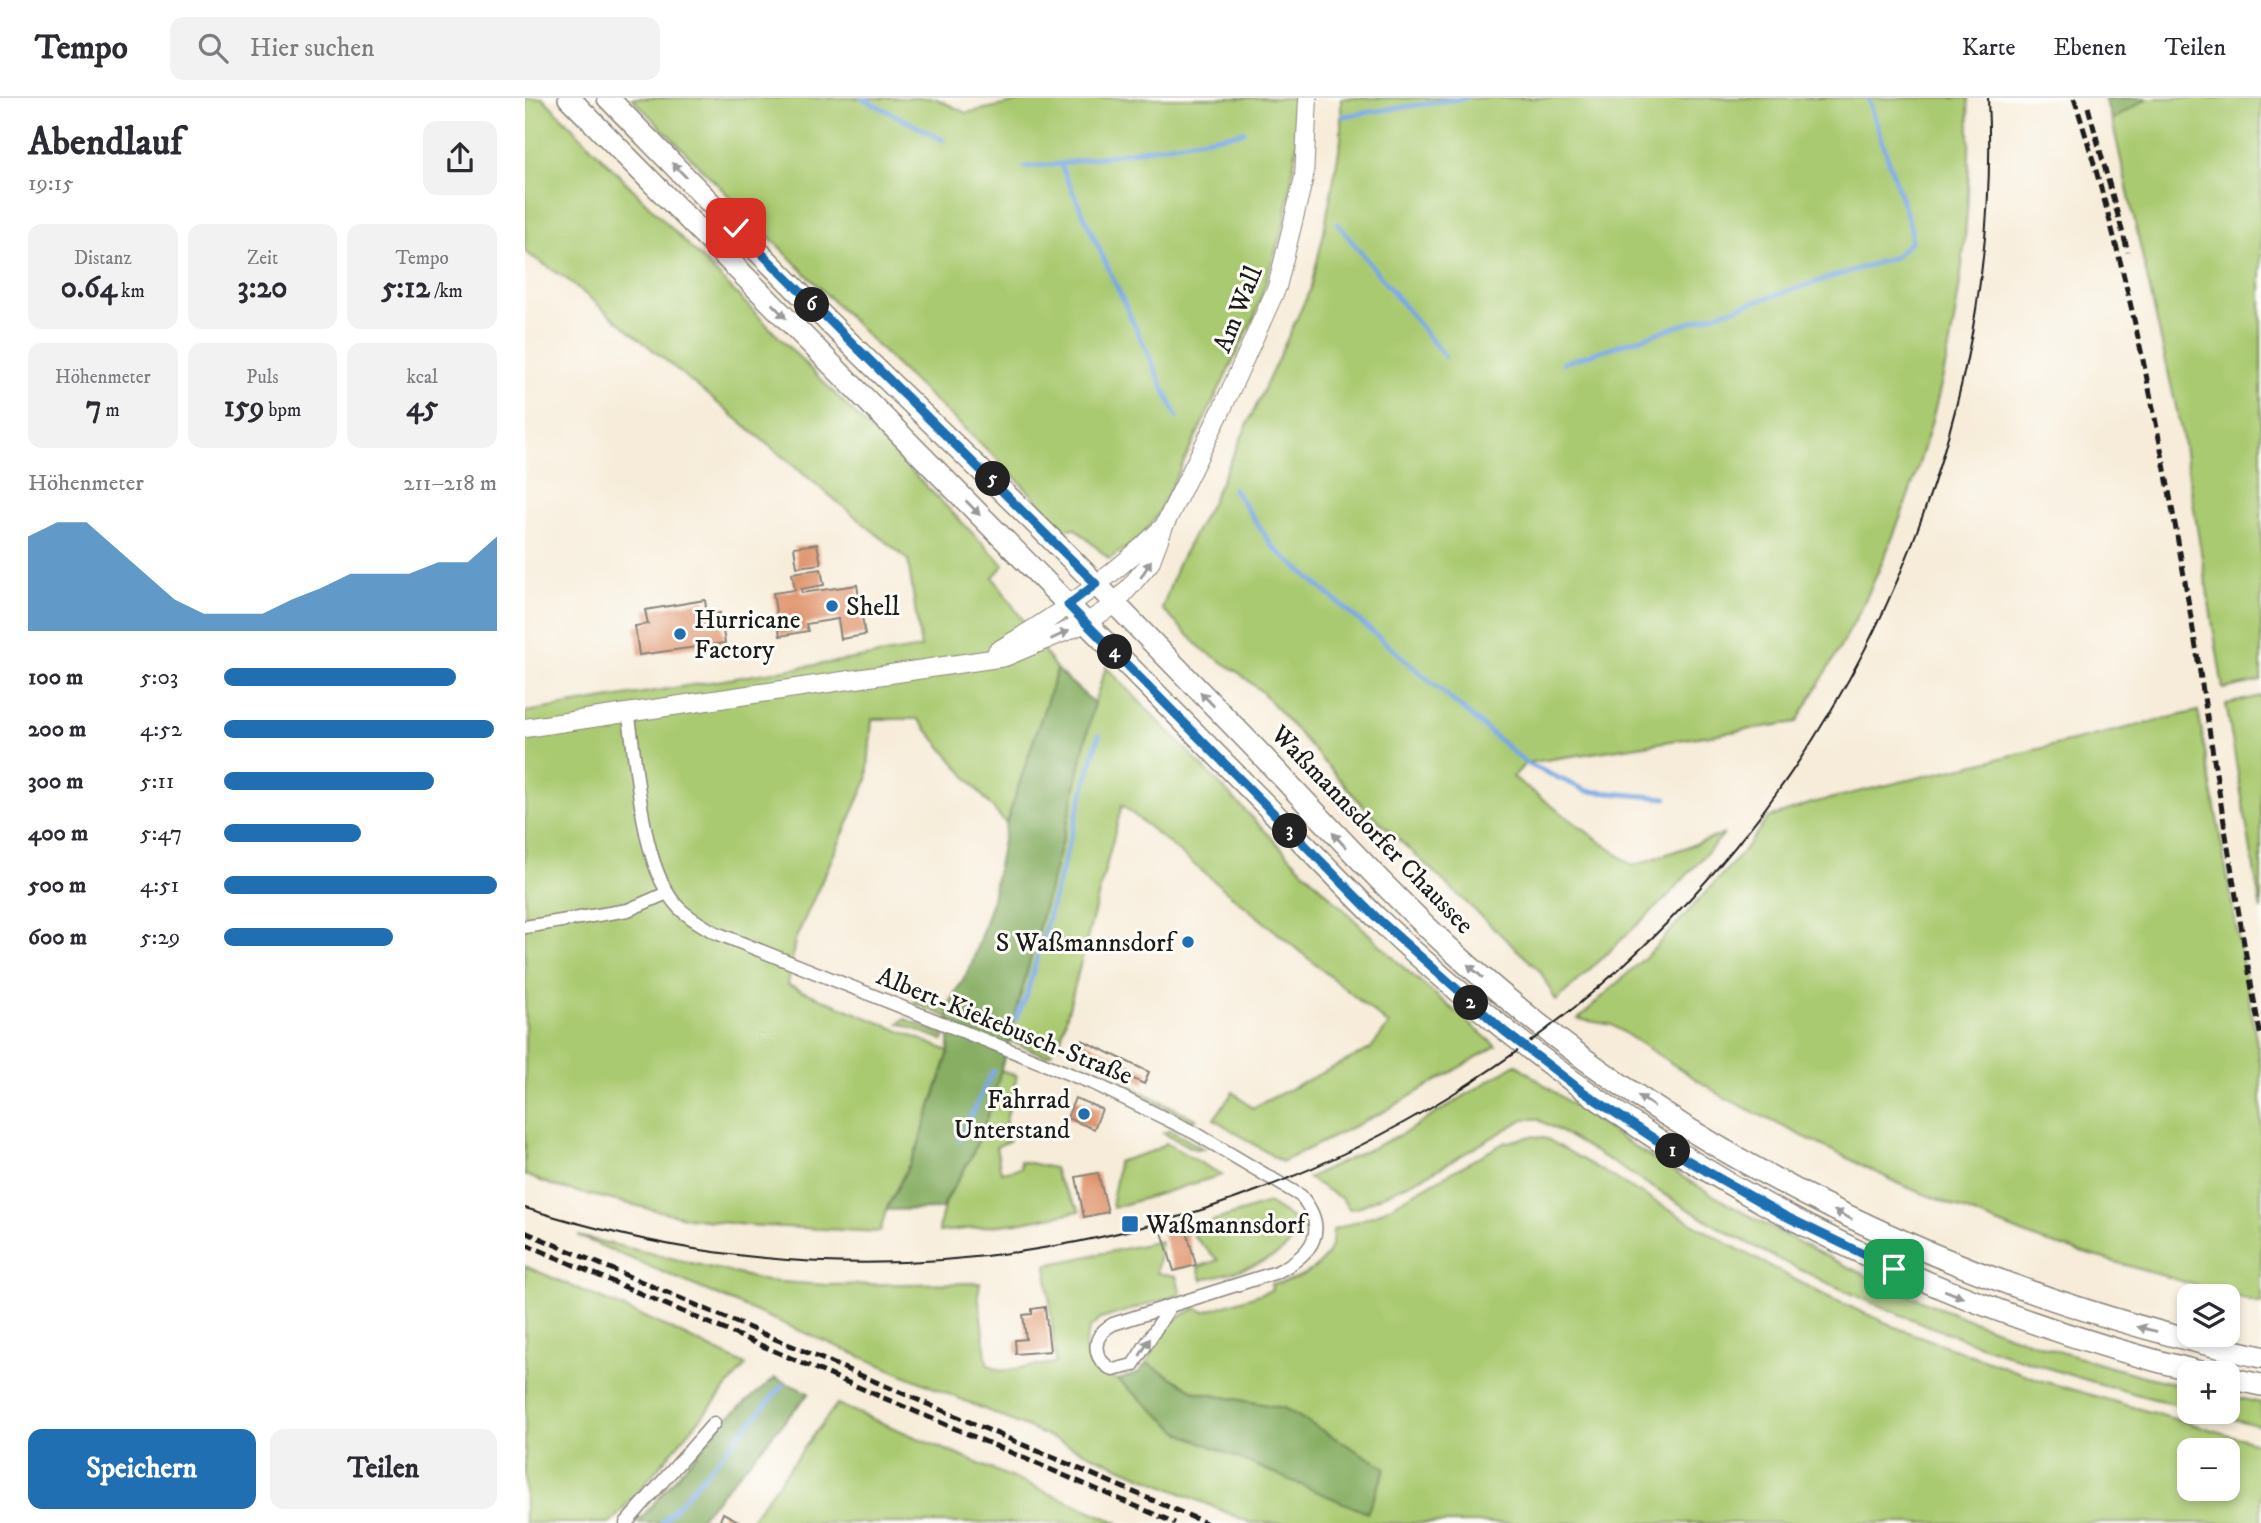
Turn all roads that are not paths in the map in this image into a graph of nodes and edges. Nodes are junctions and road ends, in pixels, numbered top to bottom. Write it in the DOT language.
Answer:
graph roads {
  1 [pos="569,98"];
  2 [pos="608,98"];
  3 [pos="1308,98"];
  4 [pos="1164,526"];
  5 [pos="1096,584"];
  6 [pos="1115,604"];
  7 [pos="1068,605"];
  8 [pos="1086,623"];
  9 [pos="987,657"];
  10 [pos="628,712"];
  11 [pos="525,728"];
  12 [pos="667,893"];
  13 [pos="525,927"];
  14 [pos="1169,1308"];
  15 [pos="2261,1357"];
  16 [pos="2177,1365"];
  17 [pos="2240,1381"];
  18 [pos="2261,1385"];
  19 [pos="714,1423"];
  20 [pos="626,1523"];
  1 -- 7 [label="main road, Waßmannsdorfer Chaussee, one-way"];
  5 -- 2 [label="main road, Waßmannsdorfer Chaussee, one-way"];
  3 -- 4 [label="street, Am Wall"];
  4 -- 5 [label="street, Am Wall"];
  6 -- 4 [label="street, Am Wall, one-way"];
  5 -- 6 [label="main road, Waßmannsdorfer Chaussee"];
  5 -- 7 [label="street, Am Wall"];
  6 -- 8 [label="street, Am Wall"];
  15 -- 6 [label="main road, Waßmannsdorfer Chaussee, one-way"];
  7 -- 8 [label="main road, Waßmannsdorfer Chaussee"];
  7 -- 9 [label="street, Am Wall"];
  9 -- 8 [label="street, Am Wall, one-way"];
  8 -- 16 [label="main road, Waßmannsdorfer Chaussee, one-way"];
  9 -- 10 [label="street, Am Wall"];
  10 -- 11 [label="street, Am Wall"];
  10 -- 12 [label="street, Albert-Kiekebusch-Straße"];
  12 -- 13 [label="street"];
  12 -- 14 [label="street, Albert-Kiekebusch-Straße"];
  14 -- 14 [label="street, Albert-Kiekebusch-Straße, one-way"];
  17 -- 18 [label="main road"];
  19 -- 20 [label="street"];
}
